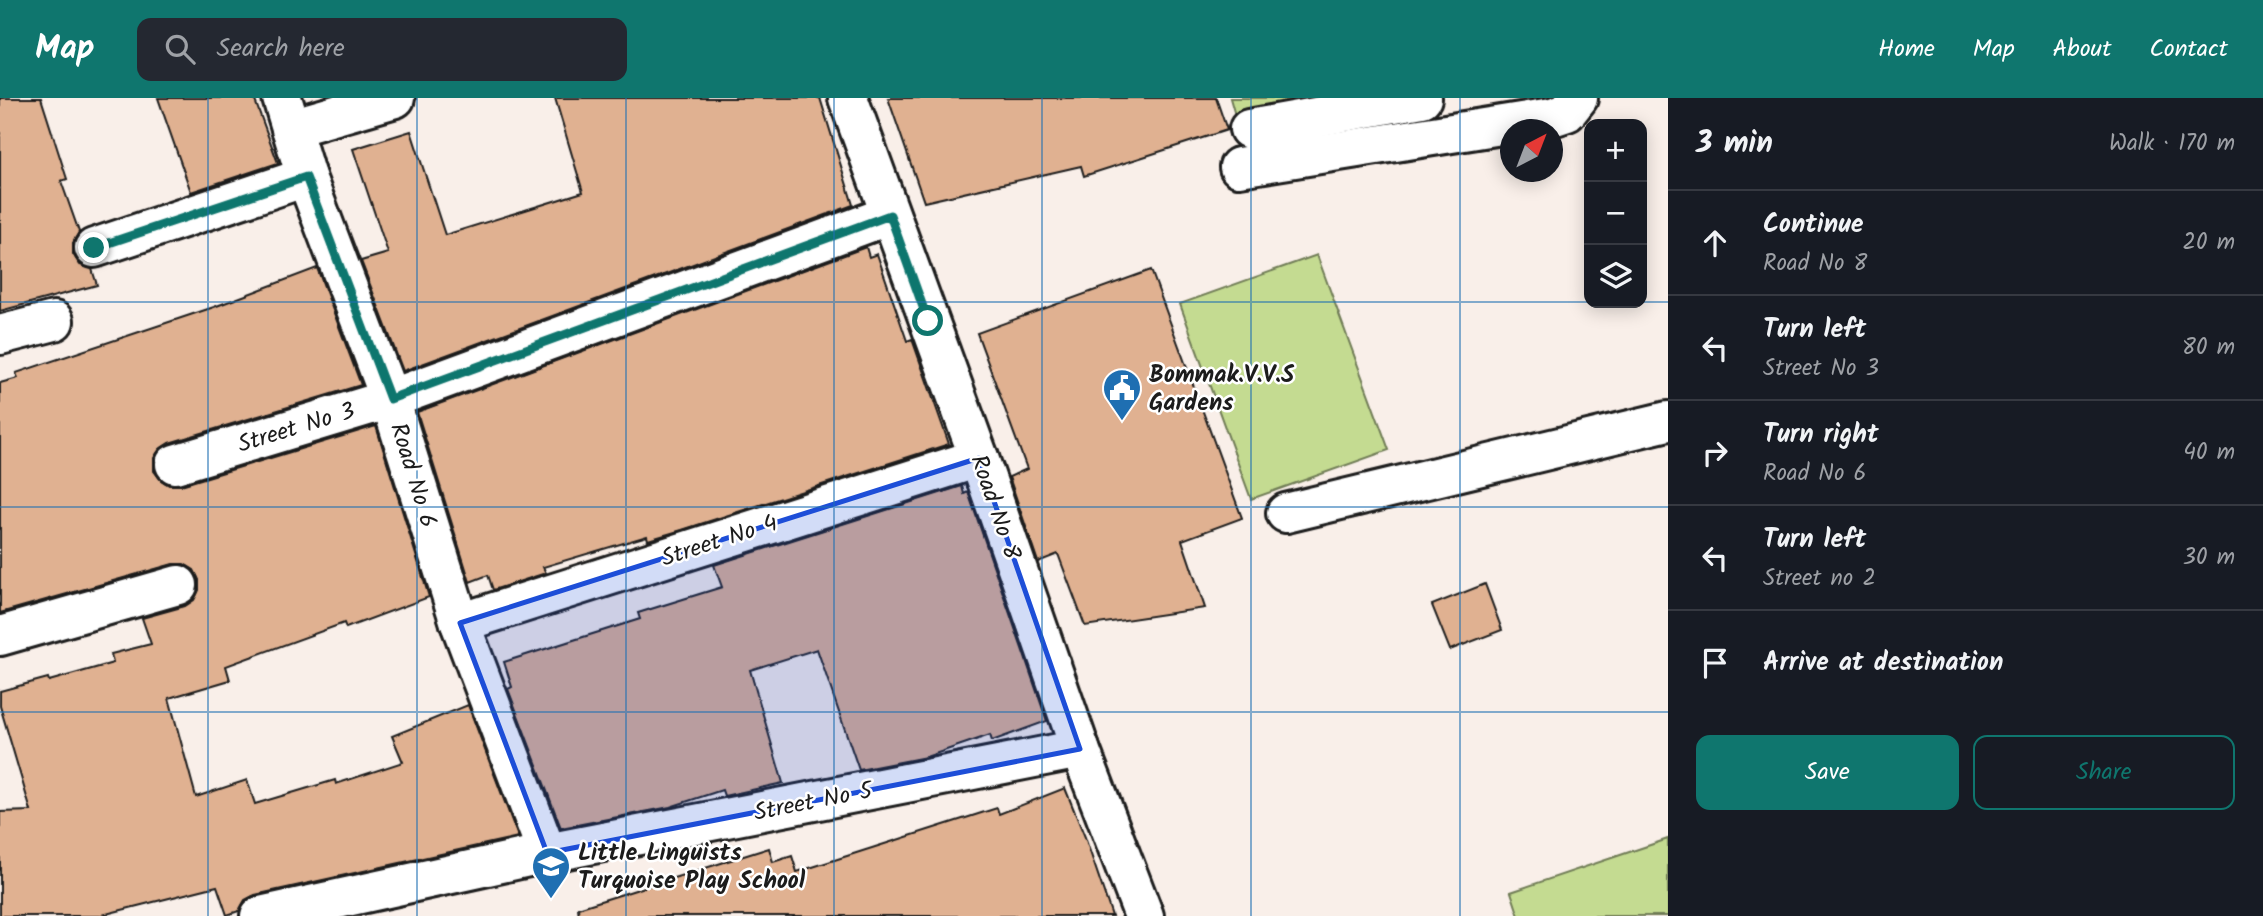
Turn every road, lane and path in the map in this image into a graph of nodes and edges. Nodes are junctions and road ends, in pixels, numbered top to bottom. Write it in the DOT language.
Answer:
graph roads {
  1 [pos="395,98"];
  2 [pos="848,98"];
  3 [pos="1422,98"];
  4 [pos="1578,98"];
  5 [pos="286,113"];
  6 [pos="1248,129"];
  7 [pos="1239,167"];
  8 [pos="306,177"];
  9 [pos="890,215"];
  10 [pos="94,248"];
  11 [pos="54,321"];
  12 [pos="0,335"];
  13 [pos="390,399"];
  14 [pos="1668,421"];
  15 [pos="979,457"];
  16 [pos="175,464"];
  17 [pos="1286,513"];
  18 [pos="178,585"];
  19 [pos="460,623"];
  20 [pos="0,636"];
  21 [pos="1080,749"];
  22 [pos="547,853"];
  23 [pos="260,916"];
  24 [pos="1144,916"];
  1 -- 5 [label="street"];
  2 -- 9 [label="street, Road No 8"];
  3 -- 6 [label="street"];
  4 -- 7 [label="street"];
  5 -- 8 [label="street, Road No 6"];
  8 -- 10 [label="street"];
  8 -- 13 [label="street, Road No 6"];
  9 -- 13 [label="street, Street No 3"];
  9 -- 15 [label="street, Road No 8"];
  11 -- 12 [label="street"];
  13 -- 16 [label="street, Street No 3"];
  13 -- 19 [label="street, Road No 6"];
  14 -- 17 [label="street"];
  15 -- 19 [label="street, Street No 4"];
  15 -- 21 [label="street, Road No 8"];
  18 -- 20 [label="street"];
  19 -- 22 [label="street, Road No 6"];
  21 -- 22 [label="street, Street No 5"];
  21 -- 24 [label="street, Road No 8"];
  22 -- 23 [label="street, Street No 5"];
}
